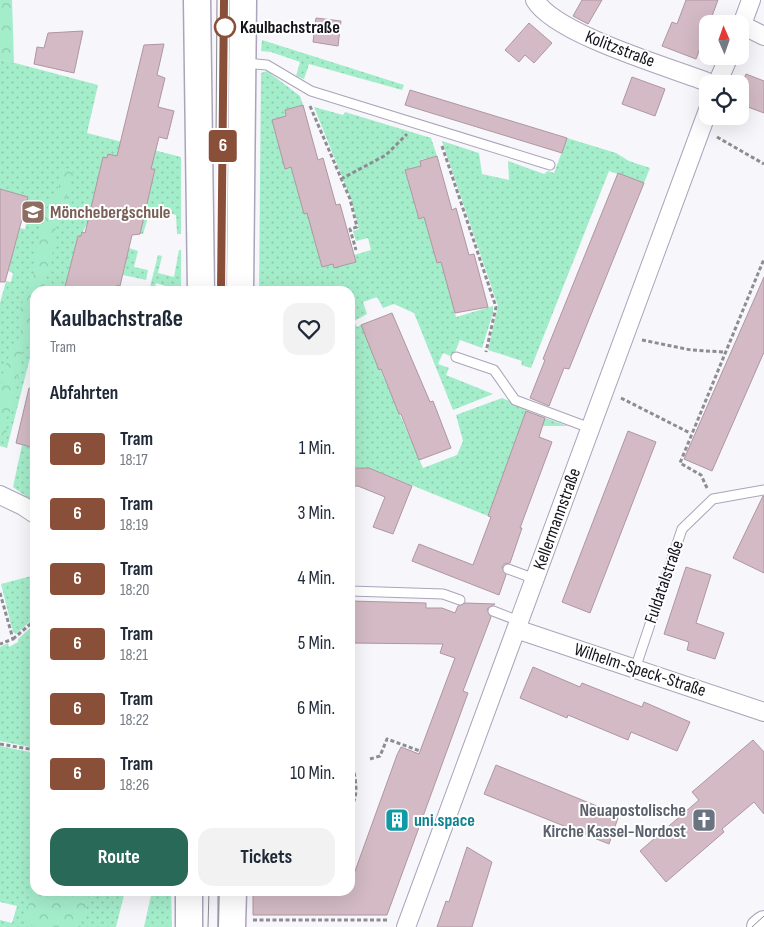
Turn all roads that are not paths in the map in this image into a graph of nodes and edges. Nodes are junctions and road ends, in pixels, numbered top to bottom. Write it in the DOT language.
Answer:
graph roads {
  1 [pos="197,0"];
  2 [pos="243,0"];
  3 [pos="534,0"];
  4 [pos="751,0"];
  5 [pos="746,15"];
  6 [pos="749,31"];
  7 [pos="764,36"];
  8 [pos="244,63"];
  9 [pos="699,78"];
  10 [pos="702,125"];
  11 [pos="550,165"];
  12 [pos="201,286"];
  13 [pos="240,286"];
  14 [pos="456,357"];
  15 [pos="590,428"];
  16 [pos="764,490"];
  17 [pos="0,496"];
  18 [pos="30,511"];
  19 [pos="508,569"];
  20 [pos="535,579"];
  21 [pos="355,591"];
  22 [pos="460,600"];
  23 [pos="492,611"];
  24 [pos="518,625"];
  25 [pos="635,669"];
  26 [pos="764,712"];
  27 [pos="189,896"];
  28 [pos="233,896"];
  29 [pos="764,922"];
  30 [pos="406,926"];
  31 [pos="189,927"];
  32 [pos="232,927"];
  33 [pos="759,927"];
  1 -- 12 [label="main road"];
  2 -- 8 [label="main road"];
  3 -- 9 [label="street, Kolitzstraße"];
  4 -- 5 [label="street"];
  6 -- 7 [label="street"];
  8 -- 11 [label="lane"];
  8 -- 13 [label="main road"];
  10 -- 15 [label="street, Kellermannstraße"];
  14 -- 15 [label="lane"];
  15 -- 20 [label="street, Kellermannstraße"];
  16 -- 25 [label="lane, Fuldatalstraße"];
  17 -- 18 [label="street"];
  19 -- 20 [label="lane"];
  20 -- 24 [label="street, Kellermannstraße"];
  21 -- 22 [label="lane"];
  23 -- 24 [label="lane"];
  24 -- 25 [label="street, Wilhelm-Speck-Straße"];
  24 -- 30 [label="street, Kellermannstraße"];
  25 -- 26 [label="street, Wilhelm-Speck-Straße"];
  27 -- 31 [label="main road"];
  28 -- 32 [label="main road"];
  29 -- 33 [label="main road"];
}
